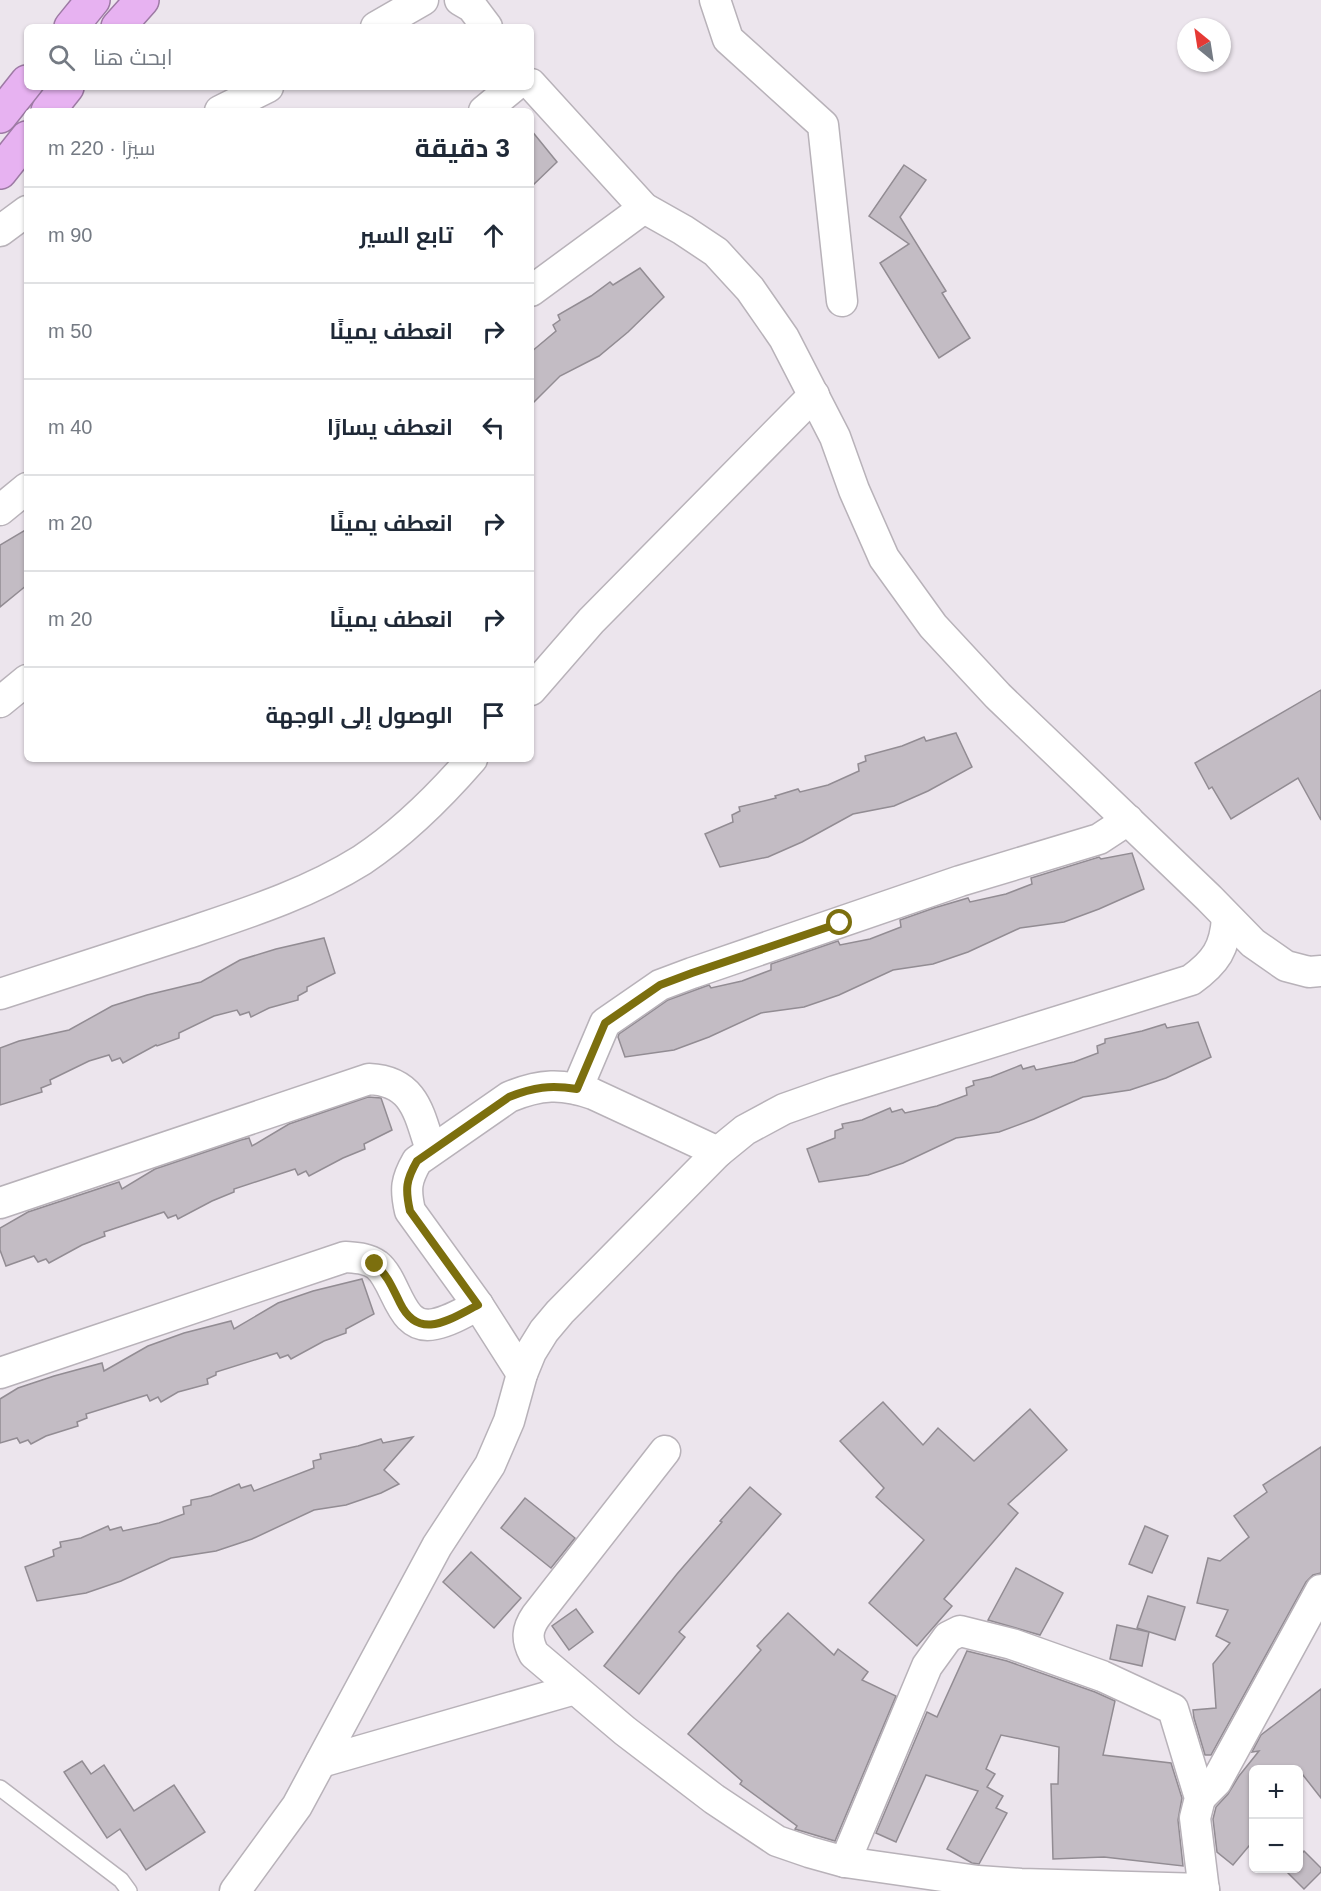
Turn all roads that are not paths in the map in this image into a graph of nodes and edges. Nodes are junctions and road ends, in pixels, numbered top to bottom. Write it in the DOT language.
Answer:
graph roads {
  1 [pos="93,0"];
  2 [pos="142,0"];
  3 [pos="423,0"];
  4 [pos="715,0"];
  5 [pos="74,24"];
  6 [pos="121,24"];
  7 [pos="381,24"];
  8 [pos="24,86"];
  9 [pos="534,87"];
  10 [pos="65,90"];
  11 [pos="262,90"];
  12 [pos="509,90"];
  13 [pos="50,108"];
  14 [pos="226,108"];
  15 [pos="488,108"];
  16 [pos="0,116"];
  17 [pos="24,142"];
  18 [pos="0,172"];
  19 [pos="644,208"];
  20 [pos="24,213"];
  21 [pos="0,231"];
  22 [pos="534,289"];
  23 [pos="842,301"];
  24 [pos="814,394"];
  25 [pos="24,490"];
  26 [pos="0,510"];
  27 [pos="24,682"];
  28 [pos="534,687"];
  29 [pos="0,702"];
  30 [pos="469,762"];
  31 [pos="1128,820"];
  32 [pos="1227,918"];
  33 [pos="1321,971"];
  34 [pos="0,994"];
  35 [pos="577,1089"];
  36 [pos="432,1150"];
  37 [pos="718,1152"];
  38 [pos="0,1203"];
  39 [pos="478,1305"];
  40 [pos="0,1373"];
  41 [pos="522,1374"];
  42 [pos="665,1451"];
  43 [pos="1321,1590"];
  44 [pos="575,1689"];
  45 [pos="321,1762"];
  46 [pos="0,1788"];
  47 [pos="1200,1797"];
  48 [pos="845,1862"];
  49 [pos="1204,1890"];
  50 [pos="129,1891"];
  51 [pos="235,1891"];
  1 -- 5 [label="highway"];
  2 -- 6 [label="highway"];
  3 -- 7 [label="street"];
  4 -- 23 [label="street"];
  8 -- 16 [label="highway"];
  9 -- 19 [label="street"];
  10 -- 13 [label="highway"];
  11 -- 14 [label="street"];
  12 -- 15 [label="street"];
  17 -- 18 [label="highway"];
  19 -- 22 [label="street"];
  19 -- 24 [label="street"];
  20 -- 21 [label="street"];
  24 -- 28 [label="street"];
  24 -- 31 [label="street"];
  25 -- 26 [label="street"];
  27 -- 29 [label="street"];
  30 -- 34 [label="street"];
  31 -- 32 [label="street"];
  31 -- 35 [label="street"];
  32 -- 33 [label="street"];
  32 -- 37 [label="street"];
  35 -- 36 [label="street"];
  35 -- 37 [label="street"];
  36 -- 38 [label="street"];
  36 -- 39 [label="street"];
  37 -- 41 [label="street"];
  39 -- 40 [label="street"];
  39 -- 41 [label="street"];
  41 -- 45 [label="street"];
  42 -- 44 [label="street"];
  43 -- 47 [label="street"];
  44 -- 45 [label="street"];
  44 -- 48 [label="street"];
  45 -- 51 [label="street"];
  46 -- 50 [label="lane"];
  47 -- 48 [label="street"];
  47 -- 49 [label="street"];
  48 -- 49 [label="street"];
}
